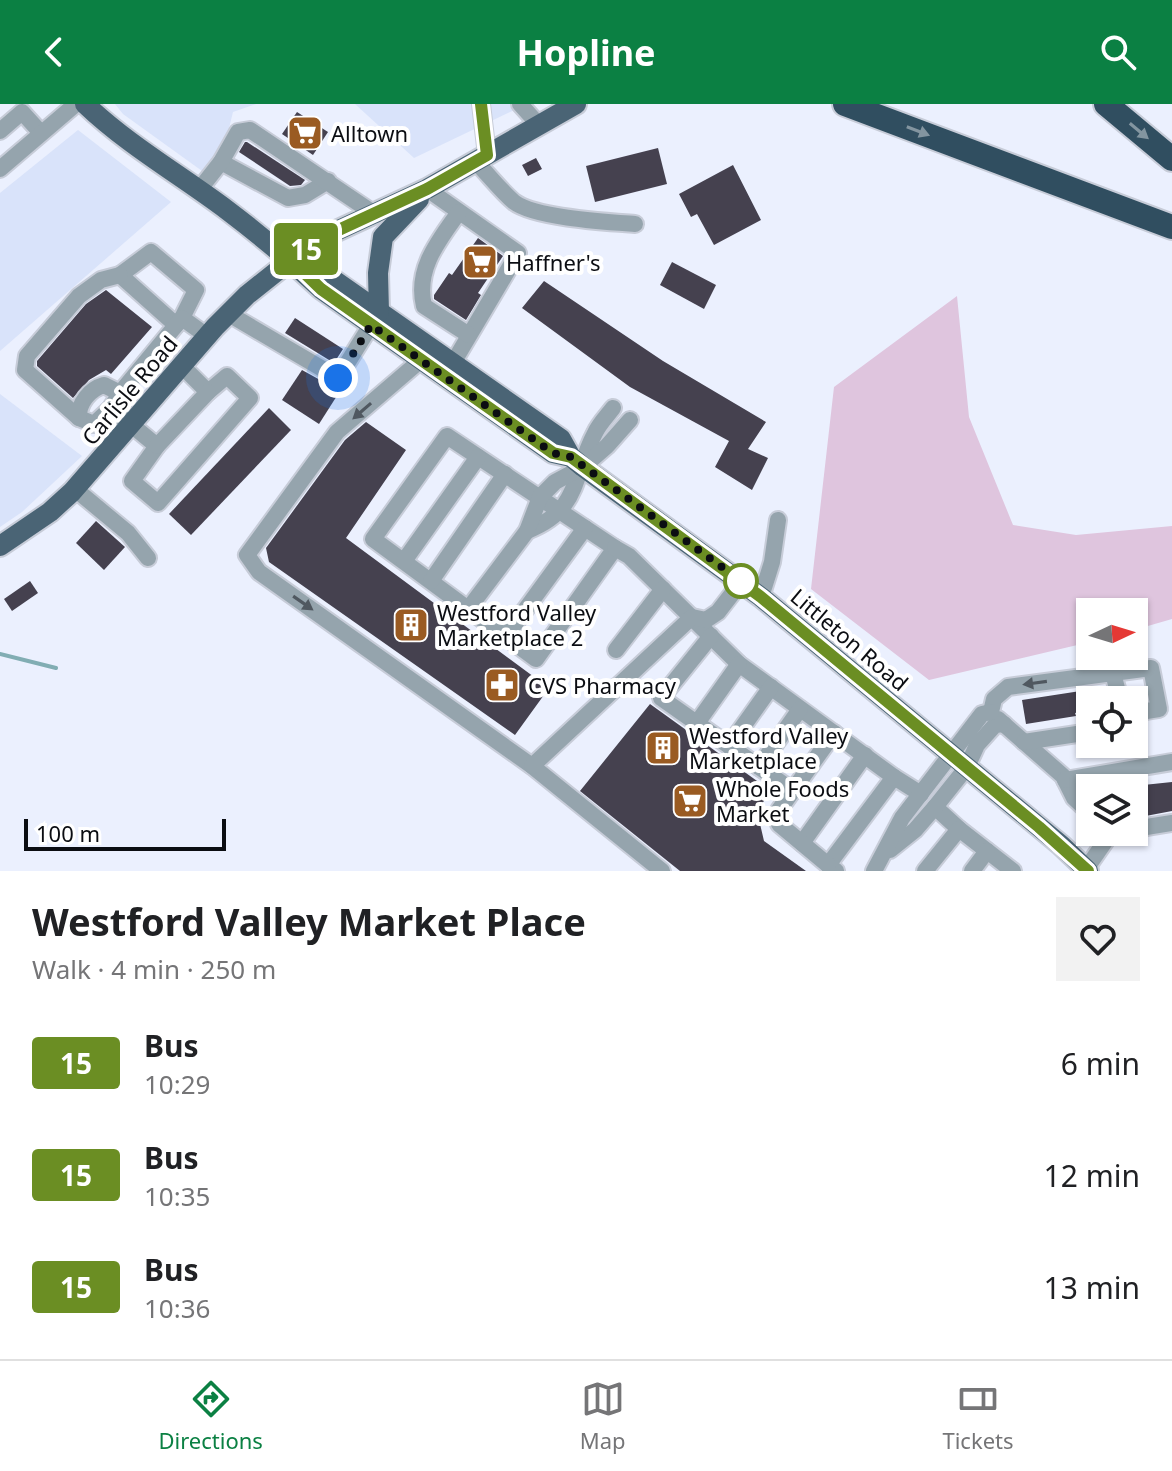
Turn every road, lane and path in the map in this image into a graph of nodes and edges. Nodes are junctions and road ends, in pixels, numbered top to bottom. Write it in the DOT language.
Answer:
graph roads {
  1 [pos="76,104"];
  2 [pos="85,104"];
  3 [pos="481,104"];
  4 [pos="520,104"];
  5 [pos="576,104"];
  6 [pos="845,104"];
  7 [pos="1106,104"];
  8 [pos="538,124"];
  9 [pos="0,131"];
  10 [pos="41,133"];
  11 [pos="481,158"];
  12 [pos="1172,159"];
  13 [pos="221,162"];
  14 [pos="0,169"];
  15 [pos="328,181"];
  16 [pos="427,189"];
  17 [pos="199,190"];
  18 [pos="459,212"];
  19 [pos="376,215"];
  20 [pos="635,224"];
  21 [pos="1172,227"];
  22 [pos="291,260"];
  23 [pos="120,275"];
  24 [pos="229,314"];
  25 [pos="375,318"];
  26 [pos="179,321"];
  27 [pos="469,335"];
  28 [pos="207,336"];
  29 [pos="421,360"];
  30 [pos="453,363"];
  31 [pos="181,365"];
  32 [pos="208,392"];
  33 [pos="120,393"];
  34 [pos="111,408"];
  35 [pos="613,408"];
  36 [pos="79,418"];
  37 [pos="630,420"];
  38 [pos="131,425"];
  39 [pos="157,446"];
  40 [pos="478,457"];
  41 [pos="577,462"];
  42 [pos="505,474"];
  43 [pos="75,489"];
  44 [pos="540,497"];
  45 [pos="560,512"];
  46 [pos="778,520"];
  47 [pos="585,528"];
  48 [pos="527,531"];
  49 [pos="0,546"];
  50 [pos="615,548"];
  51 [pos="148,558"];
  52 [pos="404,561"];
  53 [pos="431,581"];
  54 [pos="742,581"];
  55 [pos="663,589"];
  56 [pos="761,597"];
  57 [pos="469,608"];
  58 [pos="692,617"];
  59 [pos="506,636"];
  60 [pos="711,636"];
  61 [pos="616,650"];
  62 [pos="739,664"];
  63 [pos="1113,673"];
  64 [pos="1116,686"];
  65 [pos="771,687"];
  66 [pos="1165,707"];
  67 [pos="800,709"];
  68 [pos="991,712"];
  69 [pos="697,723"];
  70 [pos="1004,724"];
  71 [pos="834,733"];
  72 [pos="1076,734"];
  73 [pos="1024,742"];
  74 [pos="729,746"];
  75 [pos="865,755"];
  76 [pos="960,761"];
  77 [pos="1172,762"];
  78 [pos="532,766"];
  79 [pos="759,767"];
  80 [pos="894,777"];
  81 [pos="1065,780"];
  82 [pos="793,791"];
  83 [pos="921,794"];
  84 [pos="1076,800"];
  85 [pos="935,807"];
  86 [pos="1172,823"];
  87 [pos="1148,827"];
  88 [pos="959,829"];
  89 [pos="802,843"];
  90 [pos="1103,846"];
  91 [pos="987,851"];
  92 [pos="885,854"];
  93 [pos="832,868"];
  94 [pos="1087,870"];
  95 [pos="662,871"];
  96 [pos="874,871"];
  97 [pos="925,871"];
  98 [pos="972,871"];
  99 [pos="1013,871"];
  1 -- 10 [label="lane"];
  2 -- 17 [label="main road, Littleton Road"];
  3 -- 11 [label="lane"];
  4 -- 8 [label="lane"];
  5 -- 8 [label="main road"];
  6 -- 21 [label="highway, one-way"];
  7 -- 12 [label="highway, one-way"];
  8 -- 11 [label="main road"];
  9 -- 10 [label="lane"];
  10 -- 14 [label="lane"];
  11 -- 16 [label="main road"];
  11 -- 20 [label="lane"];
  13 -- 15 [label="lane"];
  13 -- 15 [label="lane"];
  13 -- 17 [label="lane"];
  15 -- 19 [label="lane"];
  16 -- 18 [label="lane"];
  16 -- 19 [label="main road, Carlisle Road"];
  16 -- 25 [label="main road"];
  17 -- 22 [label="main road, Littleton Road"];
  18 -- 27 [label="lane"];
  18 -- 27 [label="lane"];
  19 -- 22 [label="main road, Carlisle Road"];
  22 -- 24 [label="main road, Carlisle Road"];
  22 -- 25 [label="main road, Littleton Road"];
  23 -- 26 [label="lane"];
  23 -- 26 [label="lane"];
  23 -- 36 [label="lane"];
  24 -- 25 [label="lane"];
  24 -- 28 [label="main road, Carlisle Road"];
  25 -- 29 [label="main road, Littleton Road"];
  25 -- 30 [label="main road, Littleton Road"];
  26 -- 28 [label="lane"];
  26 -- 33 [label="lane"];
  27 -- 30 [label="lane"];
  28 -- 31 [label="main road, Carlisle Road"];
  29 -- 41 [label="main road, Littleton Road"];
  29 -- 78 [label="lane, one-way"];
  30 -- 41 [label="main road, Littleton Road"];
  31 -- 32 [label="lane"];
  31 -- 38 [label="main road, Carlisle Road"];
  32 -- 39 [label="lane"];
  32 -- 39 [label="lane"];
  33 -- 34 [label="lane"];
  33 -- 36 [label="lane"];
  34 -- 36 [label="lane"];
  34 -- 38 [label="lane"];
  35 -- 41 [label="lane"];
  37 -- 41 [label="lane"];
  38 -- 39 [label="lane"];
  38 -- 43 [label="main road, Carlisle Road"];
  40 -- 42 [label="lane"];
  40 -- 52 [label="lane"];
  40 -- 52 [label="lane"];
  41 -- 44 [label="lane"];
  41 -- 45 [label="lane"];
  41 -- 54 [label="main road, Littleton Road"];
  42 -- 44 [label="lane"];
  42 -- 53 [label="lane"];
  43 -- 49 [label="main road, Carlisle Road"];
  43 -- 51 [label="lane"];
  44 -- 45 [label="lane"];
  44 -- 48 [label="lane"];
  45 -- 47 [label="lane"];
  45 -- 48 [label="lane"];
  46 -- 56 [label="lane"];
  47 -- 50 [label="lane"];
  47 -- 59 [label="lane"];
  48 -- 57 [label="lane"];
  50 -- 55 [label="lane"];
  50 -- 59 [label="lane"];
  52 -- 53 [label="lane"];
  53 -- 57 [label="lane"];
  54 -- 56 [label="main road, Littleton Road"];
  54 -- 58 [label="lane"];
  55 -- 58 [label="lane"];
  55 -- 61 [label="lane"];
  56 -- 76 [label="main road, Littleton Road"];
  57 -- 59 [label="lane"];
  58 -- 60 [label="lane"];
  58 -- 78 [label="lane"];
  60 -- 62 [label="lane"];
  60 -- 69 [label="lane"];
  62 -- 65 [label="lane"];
  62 -- 69 [label="lane"];
  63 -- 64 [label="lane"];
  63 -- 66 [label="lane"];
  63 -- 68 [label="lane, one-way"];
  65 -- 67 [label="lane"];
  65 -- 74 [label="lane"];
  67 -- 71 [label="lane"];
  67 -- 79 [label="lane"];
  68 -- 70 [label="lane"];
  68 -- 76 [label="lane"];
  69 -- 74 [label="lane"];
  70 -- 73 [label="lane"];
  70 -- 76 [label="lane"];
  71 -- 75 [label="lane"];
  71 -- 82 [label="lane"];
  72 -- 73 [label="lane"];
  73 -- 81 [label="lane"];
  74 -- 79 [label="lane"];
  75 -- 80 [label="lane"];
  75 -- 89 [label="lane"];
  76 -- 83 [label="lane"];
  76 -- 85 [label="lane"];
  76 -- 94 [label="main road, Littleton Road"];
  77 -- 81 [label="lane"];
  78 -- 95 [label="lane"];
  79 -- 82 [label="lane"];
  80 -- 83 [label="lane"];
  80 -- 93 [label="lane"];
  81 -- 84 [label="lane"];
  82 -- 89 [label="lane"];
  83 -- 92 [label="lane"];
  85 -- 88 [label="lane"];
  85 -- 92 [label="lane"];
  86 -- 87 [label="lane"];
  88 -- 91 [label="lane"];
  88 -- 97 [label="lane"];
  89 -- 93 [label="lane"];
  90 -- 94 [label="lane"];
  91 -- 98 [label="lane"];
  91 -- 99 [label="lane"];
  92 -- 96 [label="lane"];
}
